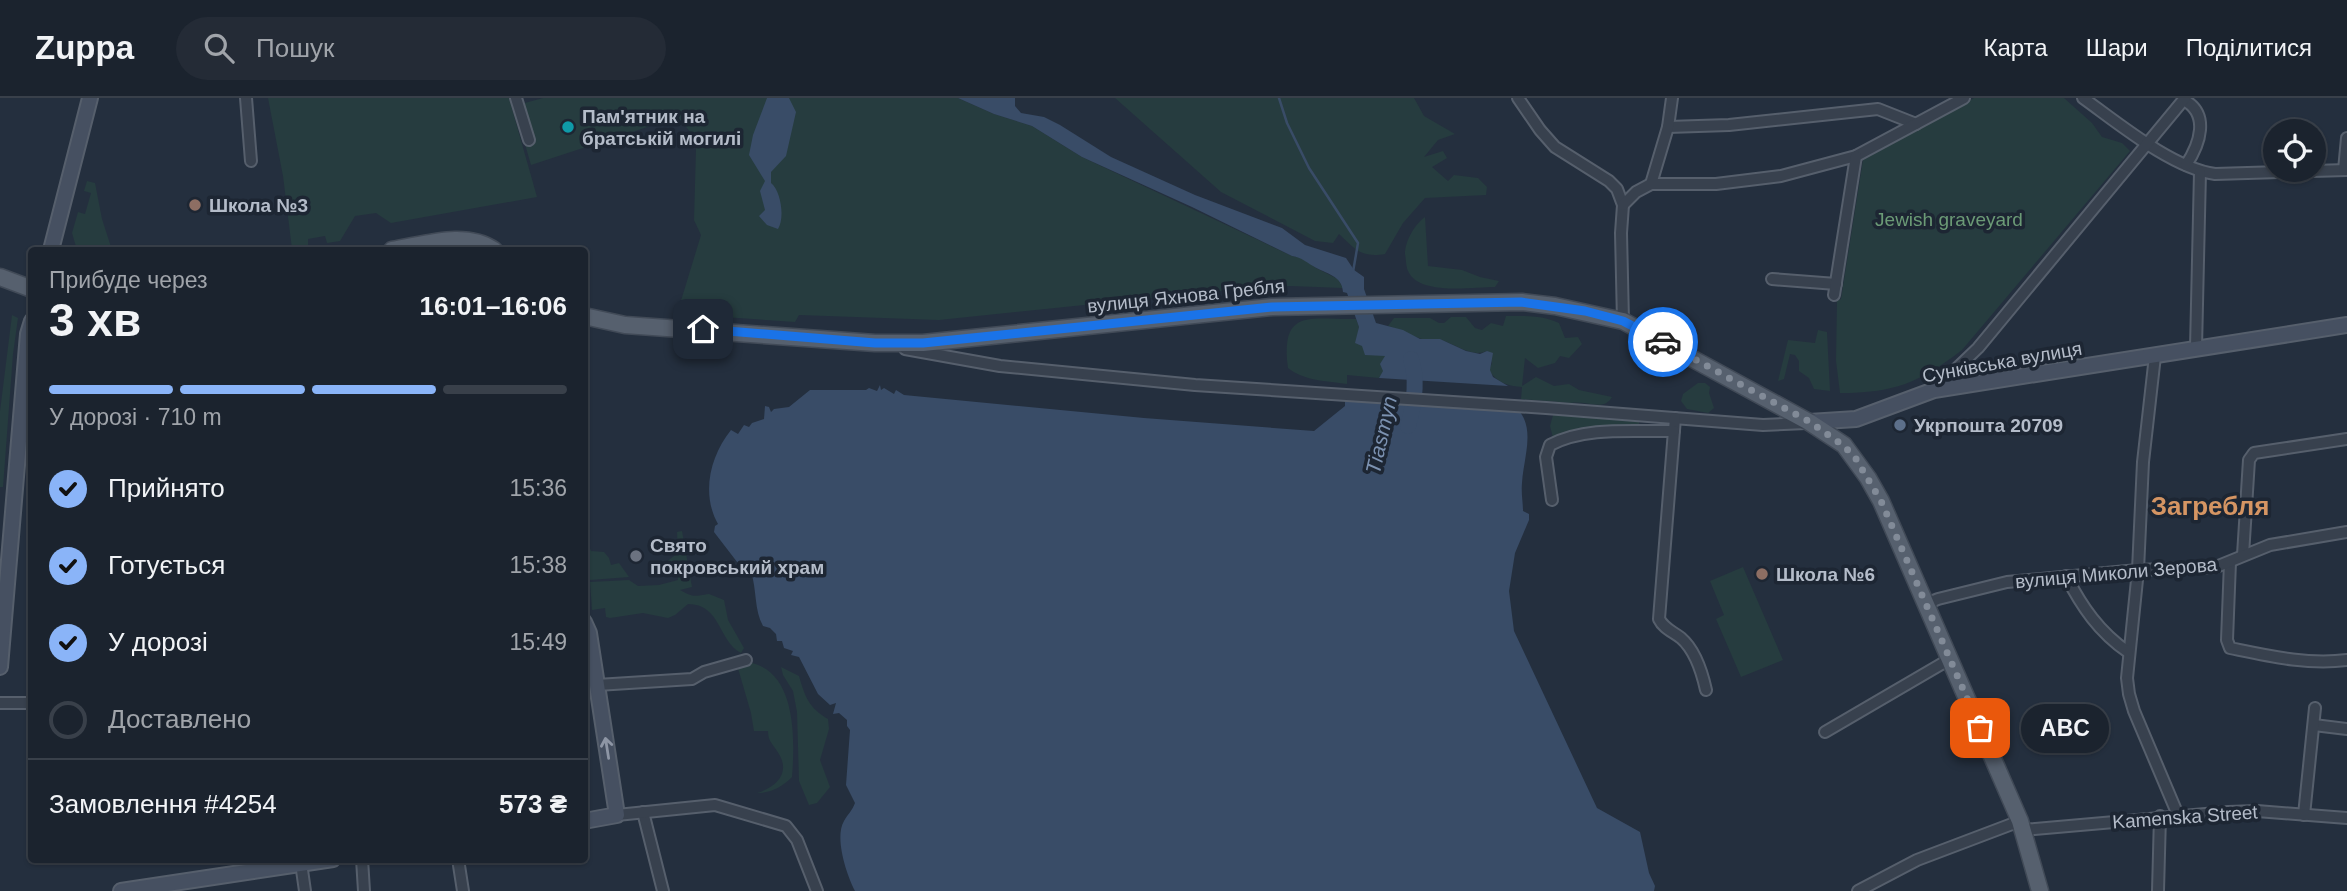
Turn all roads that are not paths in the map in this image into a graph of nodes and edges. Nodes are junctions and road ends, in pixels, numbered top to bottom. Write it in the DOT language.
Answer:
graph roads {
  1 [pos="90,98"];
  2 [pos="246,98"];
  3 [pos="516,98"];
  4 [pos="1518,98"];
  5 [pos="1672,98"];
  6 [pos="1964,98"];
  7 [pos="2083,98"];
  8 [pos="2185,99"];
  9 [pos="1916,124"];
  10 [pos="1668,127"];
  11 [pos="2347,138"];
  12 [pos="529,140"];
  13 [pos="2146,144"];
  14 [pos="1856,156"];
  15 [pos="251,161"];
  16 [pos="2186,164"];
  17 [pos="2345,170"];
  18 [pos="2200,172"];
  19 [pos="1651,184"];
  20 [pos="1617,189"];
  21 [pos="1636,192"];
  22 [pos="1623,205"];
  23 [pos="52,247"];
  24 [pos="415,247"];
  25 [pos="489,247"];
  26 [pos="0,277"];
  27 [pos="1772,279"];
  28 [pos="28,288"];
  29 [pos="588,317"];
  30 [pos="1623,321"];
  31 [pos="2347,325"];
  32 [pos="28,334"];
  33 [pos="875,343"];
  34 [pos="2196,348"];
  35 [pos="2155,356"];
  36 [pos="1934,390"];
  37 [pos="1675,418"];
  38 [pos="1856,419"];
  39 [pos="1810,422"];
  40 [pos="26,423"];
  41 [pos="1674,431"];
  42 [pos="2347,439"];
  43 [pos="1844,446"];
  44 [pos="1552,500"];
  45 [pos="2347,532"];
  46 [pos="2243,555"];
  47 [pos="2230,562"];
  48 [pos="2138,570"];
  49 [pos="2066,576"];
  50 [pos="1926,604"];
  51 [pos="2,608"];
  52 [pos="588,631"];
  53 [pos="2128,652"];
  54 [pos="1950,659"];
  55 [pos="746,660"];
  56 [pos="2347,660"];
  57 [pos="0,667"];
  58 [pos="597,685"];
  59 [pos="1706,690"];
  60 [pos="0,703"];
  61 [pos="28,703"];
  62 [pos="2315,708"];
  63 [pos="2314,725"];
  64 [pos="2347,729"];
  65 [pos="1825,732"];
  66 [pos="643,812"];
  67 [pos="2178,815"];
  68 [pos="2304,815"];
  69 [pos="617,816"];
  70 [pos="2160,816"];
  71 [pos="2347,818"];
  72 [pos="588,820"];
  73 [pos="2022,825"];
  74 [pos="301,863"];
  75 [pos="362,863"];
  76 [pos="459,863"];
  77 [pos="179,886"];
  78 [pos="121,891"];
  79 [pos="305,891"];
  80 [pos="364,891"];
  81 [pos="463,891"];
  82 [pos="663,891"];
  83 [pos="817,891"];
  84 [pos="1858,891"];
  85 [pos="2040,891"];
  86 [pos="2158,891"];
  1 -- 23 [label="street"];
  2 -- 15 [label="street"];
  3 -- 12 [label="street"];
  4 -- 20 [label="street"];
  5 -- 10 [label="street"];
  6 -- 9 [label="street"];
  7 -- 13 [label="street"];
  8 -- 13 [label="street"];
  8 -- 16 [label="street"];
  9 -- 10 [label="street"];
  9 -- 14 [label="street"];
  10 -- 19 [label="street"];
  11 -- 17 [label="street"];
  13 -- 16 [label="street"];
  13 -- 36 [label="street"];
  14 -- 19 [label="street"];
  14 -- 27 [label="street"];
  16 -- 18 [label="street"];
  17 -- 18 [label="street"];
  18 -- 34 [label="street"];
  19 -- 21 [label="street"];
  20 -- 21 [label="street"];
  20 -- 22 [label="street"];
  21 -- 22 [label="street"];
  22 -- 30 [label="street"];
  24 -- 25 [label="main road"];
  26 -- 28 [label="main road"];
  29 -- 33 [label="main road, вулиця Яхнова Гребля"];
  30 -- 33 [label="main road, вулиця Яхнова Гребля"];
  30 -- 39 [label="main road, вулиця Яхнова Гребля"];
  31 -- 34 [label="street, Сунківська вулиця"];
  32 -- 40 [label="street"];
  33 -- 37 [label="street, Сунківська вулиця"];
  34 -- 35 [label="street, Сунківська вулиця"];
  35 -- 36 [label="street, Сунківська вулиця"];
  35 -- 48 [label="street"];
  36 -- 38 [label="street, Сунківська вулиця"];
  37 -- 39 [label="street, Сунківська вулиця"];
  37 -- 41 [label="street"];
  38 -- 39 [label="street, Сунківська вулиця"];
  38 -- 43 [label="street"];
  39 -- 43 [label="main road, вулиця Яхнова Гребля"];
  40 -- 51 [label="street"];
  41 -- 44 [label="street"];
  41 -- 59 [label="street"];
  42 -- 46 [label="street"];
  43 -- 50 [label="main road, вулиця Яхнова Гребля"];
  45 -- 46 [label="street, вулиця Миколи Зерова"];
  46 -- 47 [label="street, вулиця Миколи Зерова"];
  47 -- 48 [label="street, вулиця Миколи Зерова"];
  47 -- 56 [label="street"];
  48 -- 49 [label="street, вулиця Миколи Зерова"];
  48 -- 53 [label="street"];
  49 -- 50 [label="street, вулиця Миколи Зерова"];
  49 -- 53 [label="street"];
  50 -- 54 [label="main road, вулиця Яхнова Гребля"];
  51 -- 57 [label="street"];
  52 -- 58 [label="street"];
  53 -- 67 [label="street"];
  54 -- 65 [label="street"];
  54 -- 73 [label="main road, вулиця Яхнова Гребля"];
  55 -- 58 [label="street"];
  69 -- 58 [label="street, one-way"];
  60 -- 61 [label="street"];
  62 -- 63 [label="street"];
  63 -- 64 [label="street"];
  63 -- 68 [label="street"];
  66 -- 69 [label="street"];
  66 -- 82 [label="street"];
  66 -- 83 [label="street"];
  67 -- 68 [label="street, Kamenska Street"];
  67 -- 70 [label="street, Kamenska Street"];
  68 -- 71 [label="street, Kamenska Street"];
  69 -- 72 [label="street"];
  70 -- 73 [label="street, Kamenska Street"];
  70 -- 86 [label="street"];
  73 -- 84 [label="street, Kamenska Street"];
  73 -- 85 [label="main road, вулиця Яхнова Гребля"];
  74 -- 77 [label="street"];
  74 -- 79 [label="street"];
  75 -- 80 [label="street"];
  76 -- 81 [label="street"];
  77 -- 78 [label="street"];
}
